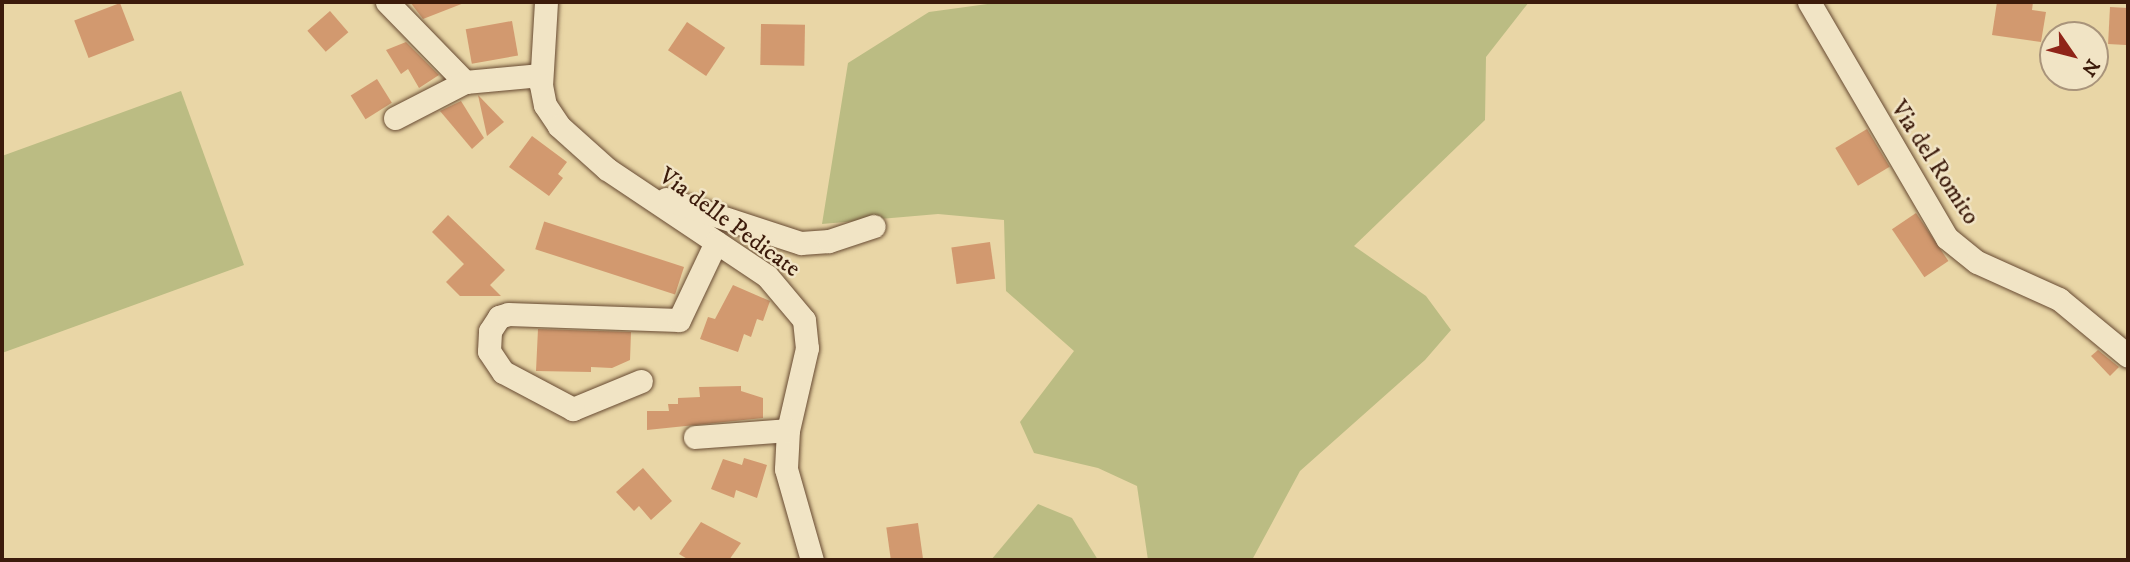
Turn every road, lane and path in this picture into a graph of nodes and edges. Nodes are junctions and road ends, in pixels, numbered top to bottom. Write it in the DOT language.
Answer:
graph roads {
  1 [pos="387,2"];
  2 [pos="546,2"];
  3 [pos="1809,2"];
  4 [pos="541,75"];
  5 [pos="466,82"];
  6 [pos="395,118"];
  7 [pos="634,188"];
  8 [pos="874,226"];
  9 [pos="716,242"];
  10 [pos="2128,356"];
  11 [pos="641,381"];
  12 [pos="788,430"];
  13 [pos="695,437"];
  14 [pos="812,560"];
  1 -- 5 [label="street"];
  2 -- 4 [label="street, Via delle Pedicate"];
  3 -- 10 [label="street, Via del Romito"];
  4 -- 5 [label="street"];
  4 -- 7 [label="street, Via delle Pedicate"];
  5 -- 6 [label="street"];
  7 -- 8 [label="street"];
  7 -- 9 [label="street, Via delle Pedicate"];
  9 -- 11 [label="street"];
  9 -- 12 [label="street, Via delle Pedicate"];
  12 -- 13 [label="street"];
  12 -- 14 [label="street, Via delle Pedicate"];
}
